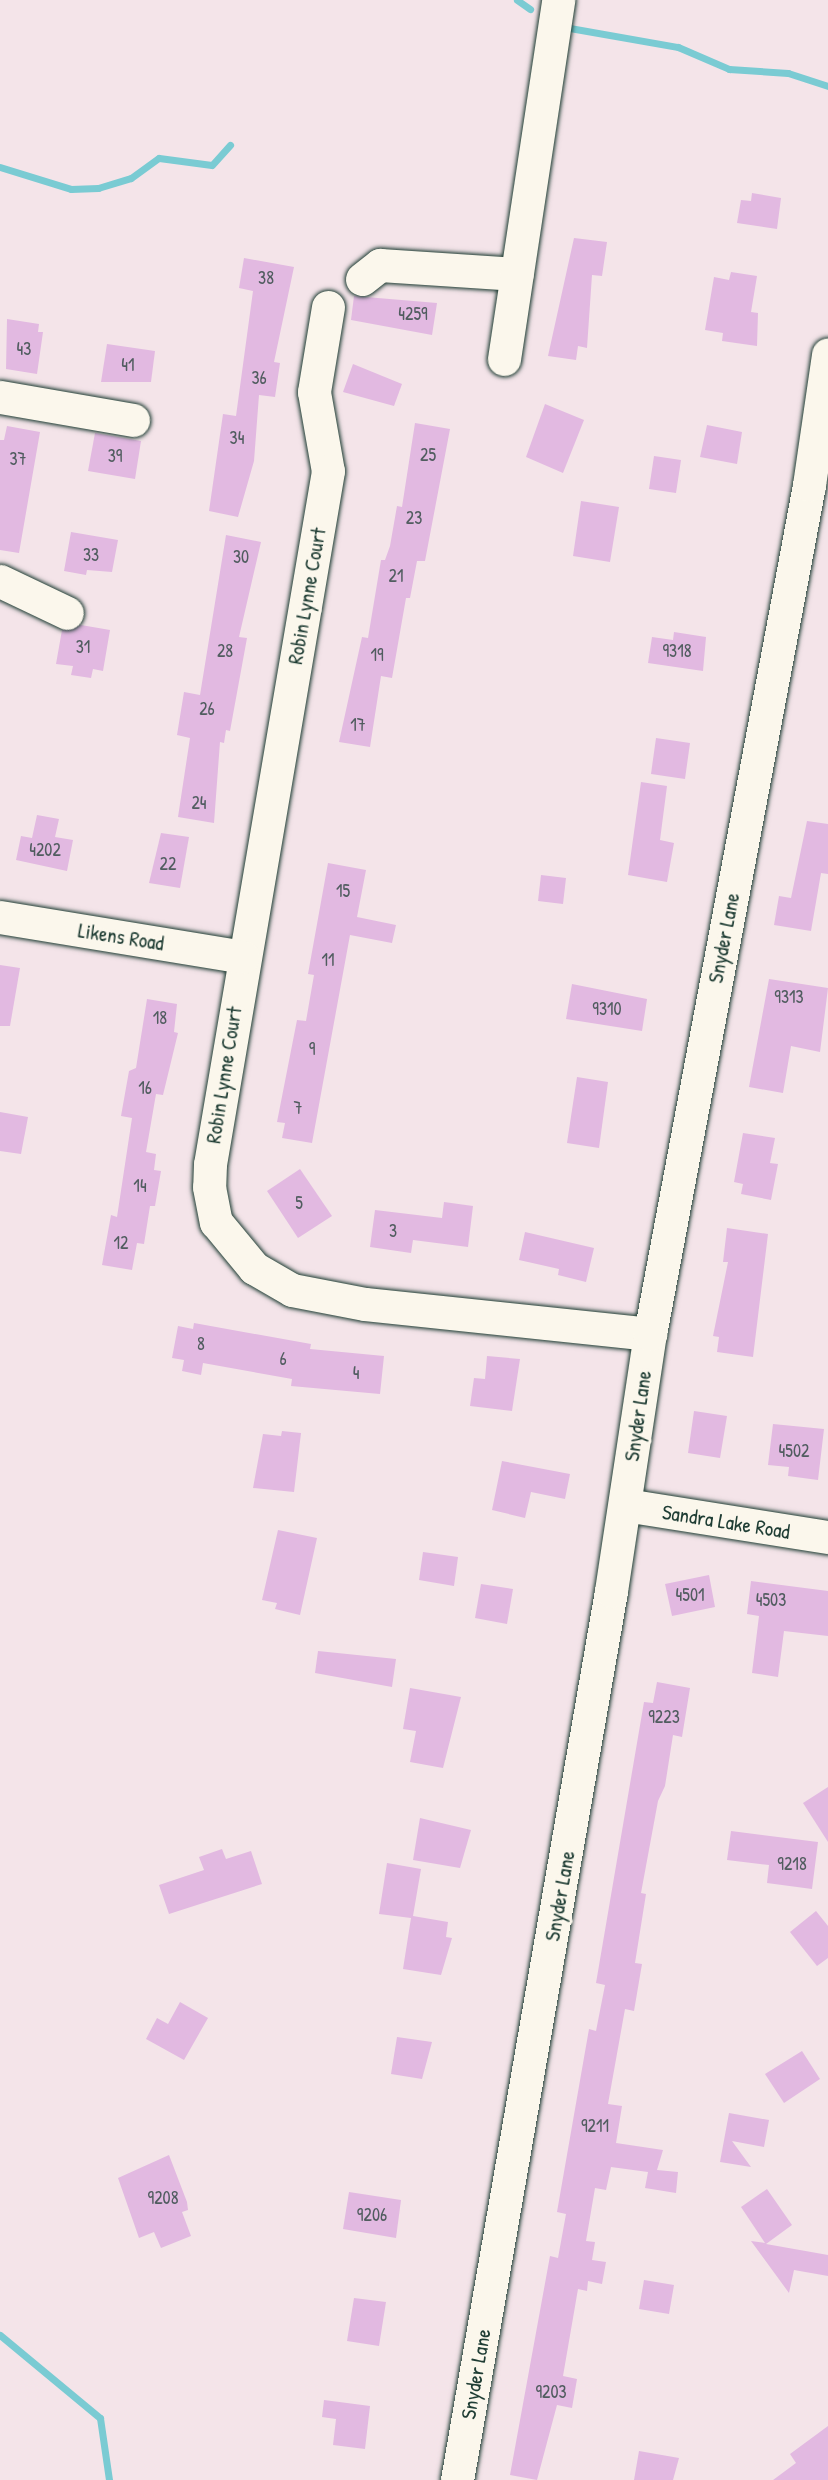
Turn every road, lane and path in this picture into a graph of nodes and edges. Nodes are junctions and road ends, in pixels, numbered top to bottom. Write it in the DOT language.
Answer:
graph roads {
  1 [pos="558,0"];
  2 [pos="516,274"];
  3 [pos="362,279"];
  4 [pos="328,307"];
  5 [pos="828,354"];
  6 [pos="504,359"];
  7 [pos="0,397"];
  8 [pos="133,420"];
  9 [pos="818,485"];
  10 [pos="0,581"];
  11 [pos="67,613"];
  12 [pos="0,917"];
  13 [pos="243,957"];
  14 [pos="650,1334"];
  15 [pos="625,1505"];
  16 [pos="828,1537"];
  17 [pos="457,2480"];
  1 -- 2 [label="street"];
  2 -- 3 [label="street"];
  2 -- 6 [label="street"];
  4 -- 13 [label="street, Robin Lynne Court"];
  5 -- 9 [label="street, Snyder Lane"];
  7 -- 8 [label="street"];
  9 -- 14 [label="street, Snyder Lane"];
  10 -- 11 [label="street"];
  12 -- 13 [label="street, Likens Road"];
  13 -- 14 [label="street, Robin Lynne Court"];
  14 -- 15 [label="street, Snyder Lane"];
  15 -- 16 [label="street, Sandra Lake Road"];
  15 -- 17 [label="street, Snyder Lane"];
}
